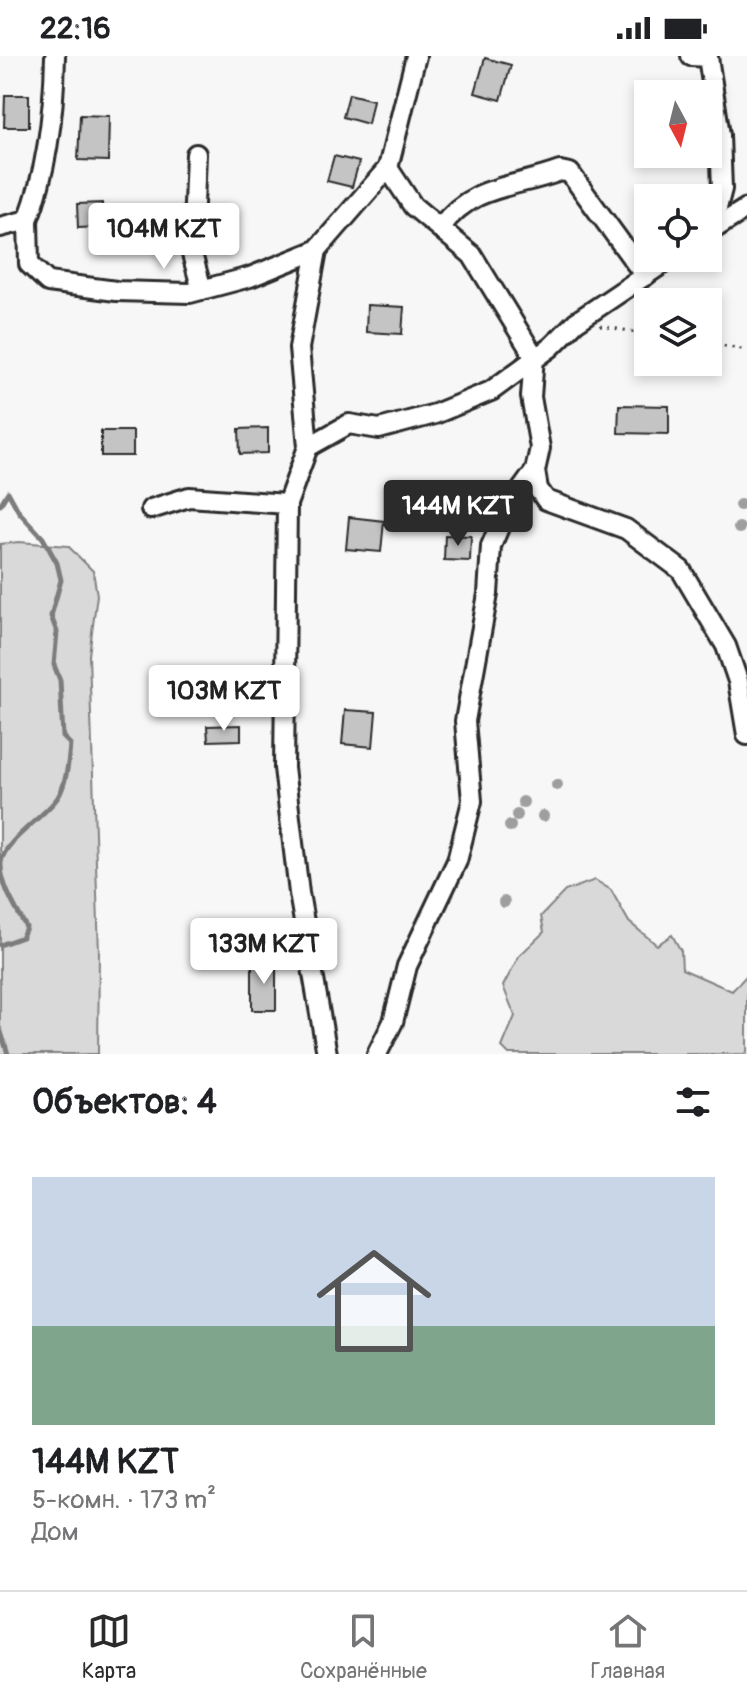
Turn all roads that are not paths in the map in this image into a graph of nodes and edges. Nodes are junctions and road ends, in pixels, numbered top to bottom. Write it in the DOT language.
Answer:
graph roads {
  1 [pos="55,56"];
  2 [pos="416,56"];
  3 [pos="691,56"];
  4 [pos="708,56"];
  5 [pos="196,154"];
  6 [pos="388,168"];
  7 [pos="722,184"];
  8 [pos="747,208"];
  9 [pos="28,220"];
  10 [pos="722,224"];
  11 [pos="0,227"];
  12 [pos="441,227"];
  13 [pos="317,250"];
  14 [pos="651,272"];
  15 [pos="645,276"];
  16 [pos="202,290"];
  17 [pos="534,356"];
  18 [pos="308,447"];
  19 [pos="535,471"];
  20 [pos="287,504"];
  21 [pos="151,509"];
  22 [pos="747,735"];
  23 [pos="327,1054"];
  24 [pos="377,1054"];
  1 -- 9 [label="street"];
  2 -- 6 [label="street"];
  3 -- 4 [label="street"];
  4 -- 7 [label="street"];
  5 -- 16 [label="street"];
  6 -- 12 [label="street"];
  6 -- 13 [label="street"];
  8 -- 10 [label="street"];
  9 -- 11 [label="street"];
  9 -- 16 [label="street"];
  12 -- 15 [label="street"];
  12 -- 17 [label="street"];
  13 -- 16 [label="street"];
  13 -- 18 [label="street"];
  14 -- 15 [label="street"];
  15 -- 17 [label="street"];
  17 -- 18 [label="street"];
  17 -- 19 [label="street"];
  18 -- 20 [label="street"];
  19 -- 22 [label="street"];
  19 -- 24 [label="street"];
  20 -- 21 [label="street"];
  20 -- 23 [label="street"];
}
